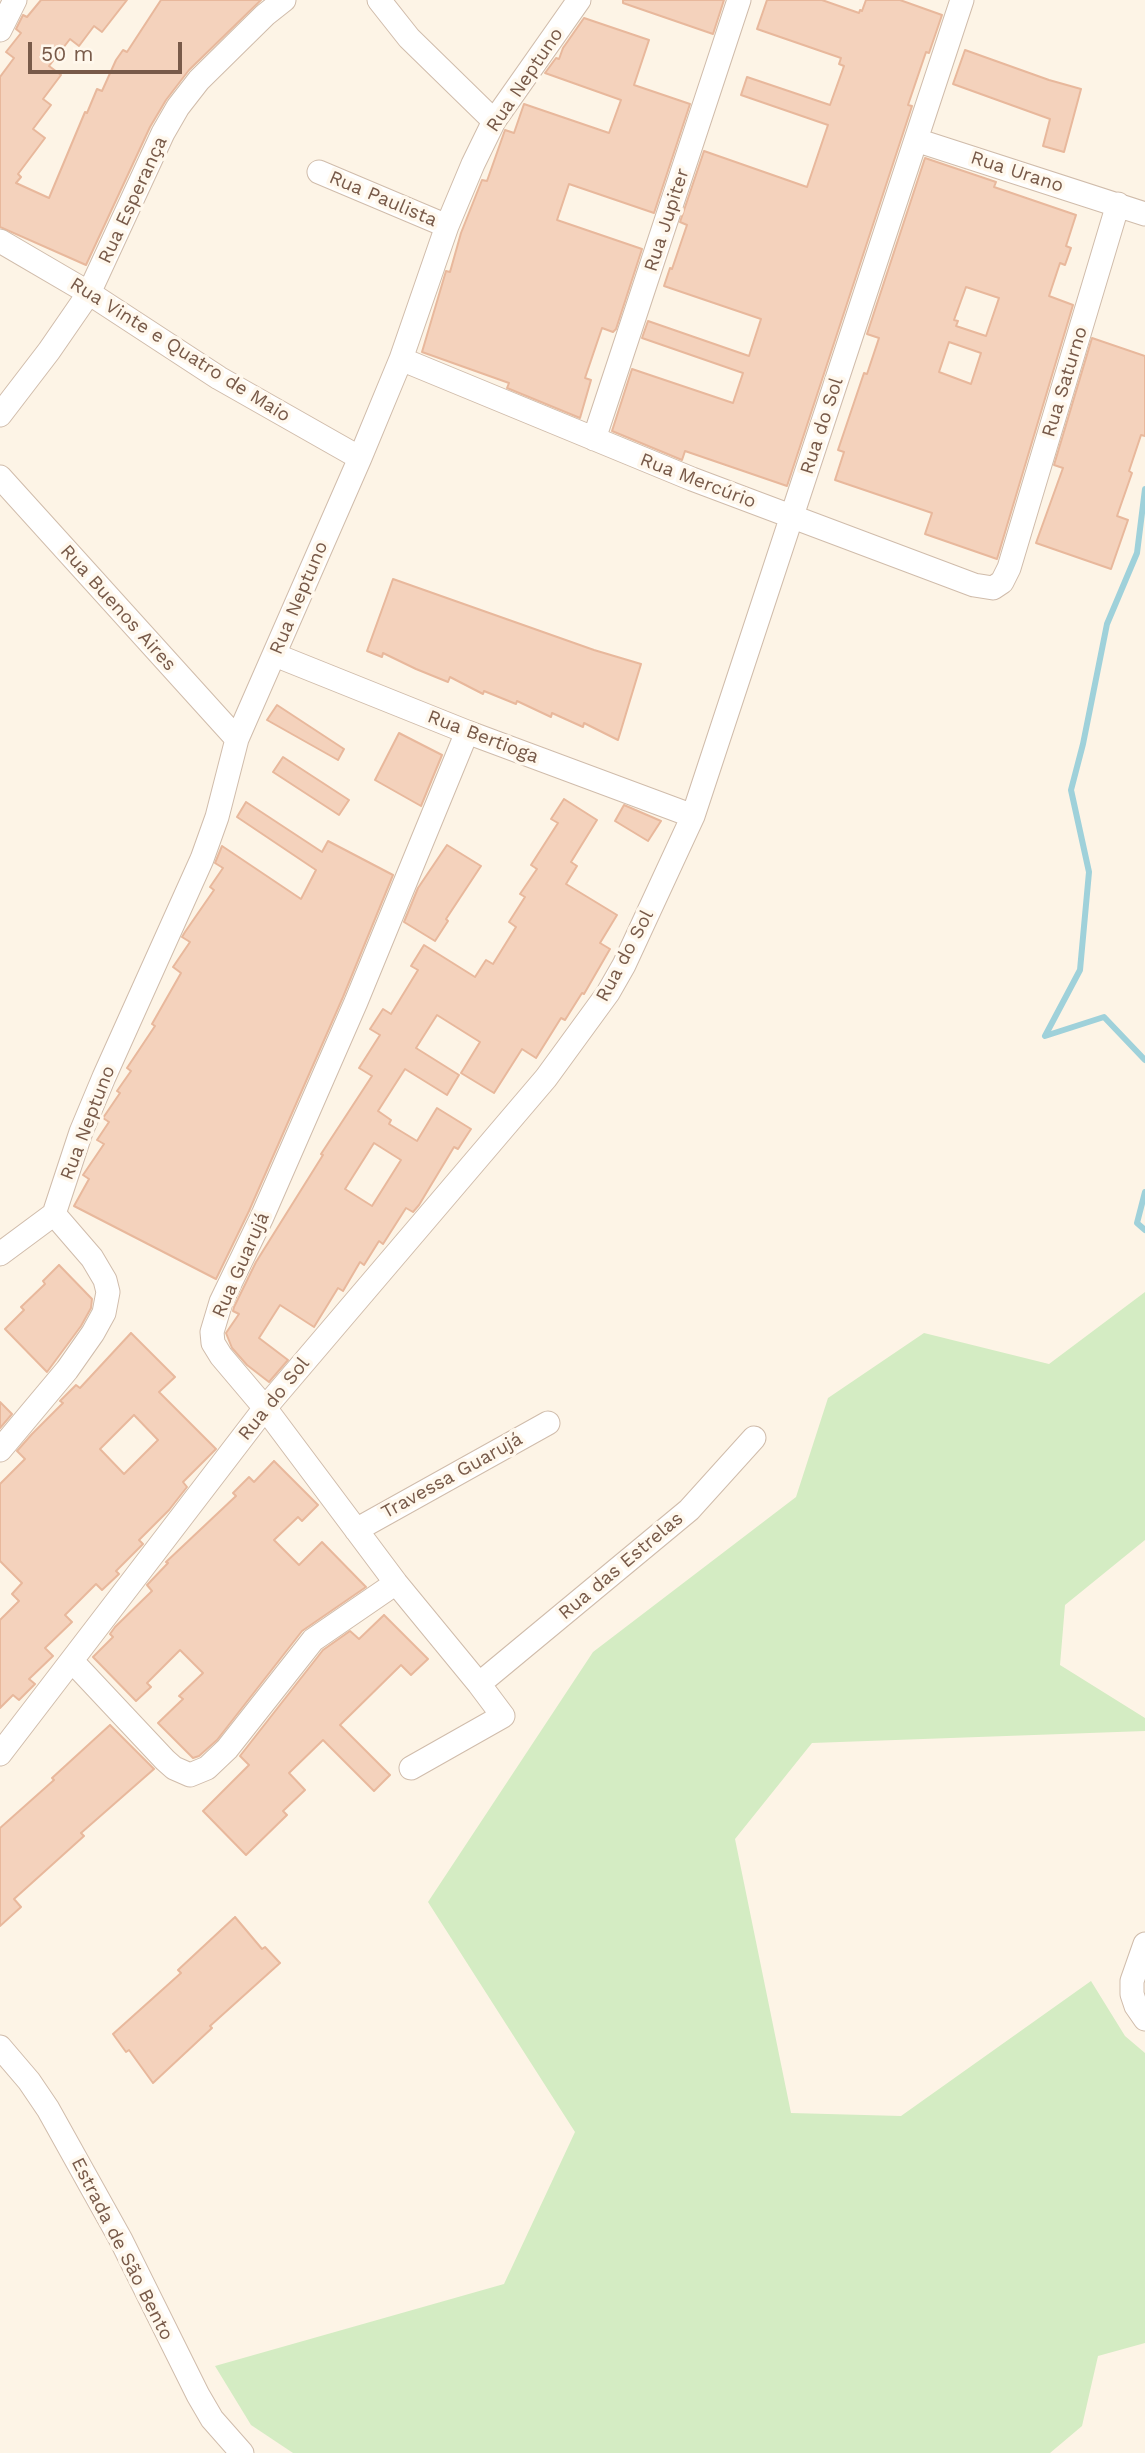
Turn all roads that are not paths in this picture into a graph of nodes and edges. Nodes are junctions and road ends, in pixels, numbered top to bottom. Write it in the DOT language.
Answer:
graph roads {
  1 [pos="15,0"];
  2 [pos="284,0"];
  3 [pos="379,0"];
  4 [pos="579,0"];
  5 [pos="739,0"];
  6 [pos="962,0"];
  7 [pos="0,30"];
  8 [pos="494,121"];
  9 [pos="916,140"];
  10 [pos="319,172"];
  11 [pos="1118,204"];
  12 [pos="1145,214"];
  13 [pos="447,226"];
  14 [pos="0,241"];
  15 [pos="89,293"];
  16 [pos="401,359"];
  17 [pos="0,415"];
  18 [pos="594,439"];
  19 [pos="360,458"];
  20 [pos="0,477"];
  21 [pos="792,517"];
  22 [pos="998,586"];
  23 [pos="275,655"];
  24 [pos="467,732"];
  25 [pos="237,738"];
  26 [pos="693,816"];
  27 [pos="54,1214"];
  28 [pos="0,1254"];
  29 [pos="265,1408"];
  30 [pos="548,1423"];
  31 [pos="754,1438"];
  32 [pos="0,1450"];
  33 [pos="356,1530"];
  34 [pos="396,1583"];
  35 [pos="72,1661"];
  36 [pos="479,1684"];
  37 [pos="0,1754"];
  38 [pos="411,1768"];
  39 [pos="1145,1944"];
  40 [pos="1145,2019"];
  41 [pos="0,2047"];
  42 [pos="242,2453"];
  1 -- 7 [label="street"];
  2 -- 15 [label="street, Rua Esperança"];
  3 -- 8 [label="street"];
  4 -- 8 [label="street, Rua Neptuno"];
  5 -- 18 [label="street, Rua Jupiter"];
  6 -- 9 [label="street, Rua do Sol"];
  8 -- 13 [label="street, Rua Neptuno"];
  9 -- 11 [label="street, Rua Urano"];
  9 -- 21 [label="street, Rua do Sol"];
  10 -- 13 [label="street, Rua Paulista"];
  11 -- 12 [label="street"];
  11 -- 22 [label="street, Rua Saturno"];
  13 -- 16 [label="street, Rua Neptuno"];
  14 -- 15 [label="street, Rua Vinte e Quatro de Maio"];
  15 -- 17 [label="street, Rua Esperança"];
  15 -- 19 [label="street, Rua Vinte e Quatro de Maio"];
  16 -- 18 [label="street, Rua Mercúrio"];
  16 -- 19 [label="street, Rua Neptuno"];
  18 -- 21 [label="street, Rua Mercúrio"];
  19 -- 23 [label="street, Rua Neptuno"];
  20 -- 25 [label="street, Rua Buenos Aires"];
  21 -- 22 [label="street, Rua Mercúrio"];
  21 -- 26 [label="street, Rua do Sol"];
  23 -- 24 [label="street, Rua Bertioga"];
  23 -- 25 [label="street, Rua Neptuno"];
  24 -- 26 [label="street, Rua Bertioga"];
  24 -- 29 [label="street, Rua Guarujá"];
  25 -- 27 [label="street, Rua Neptuno"];
  26 -- 29 [label="street, Rua do Sol"];
  27 -- 28 [label="street"];
  27 -- 32 [label="street"];
  29 -- 33 [label="street, Rua Guarujá"];
  29 -- 35 [label="street, Rua do Sol"];
  30 -- 33 [label="street, Travessa Guarujá"];
  31 -- 36 [label="street, Rua das Estrelas"];
  33 -- 34 [label="street, Rua Guarujá"];
  34 -- 35 [label="street"];
  34 -- 36 [label="street, Rua Guarujá"];
  35 -- 37 [label="street, Rua do Sol"];
  36 -- 38 [label="street, Rua Guarujá"];
  39 -- 40 [label="street"];
  41 -- 42 [label="street, Estrada de São Bento"];
}
